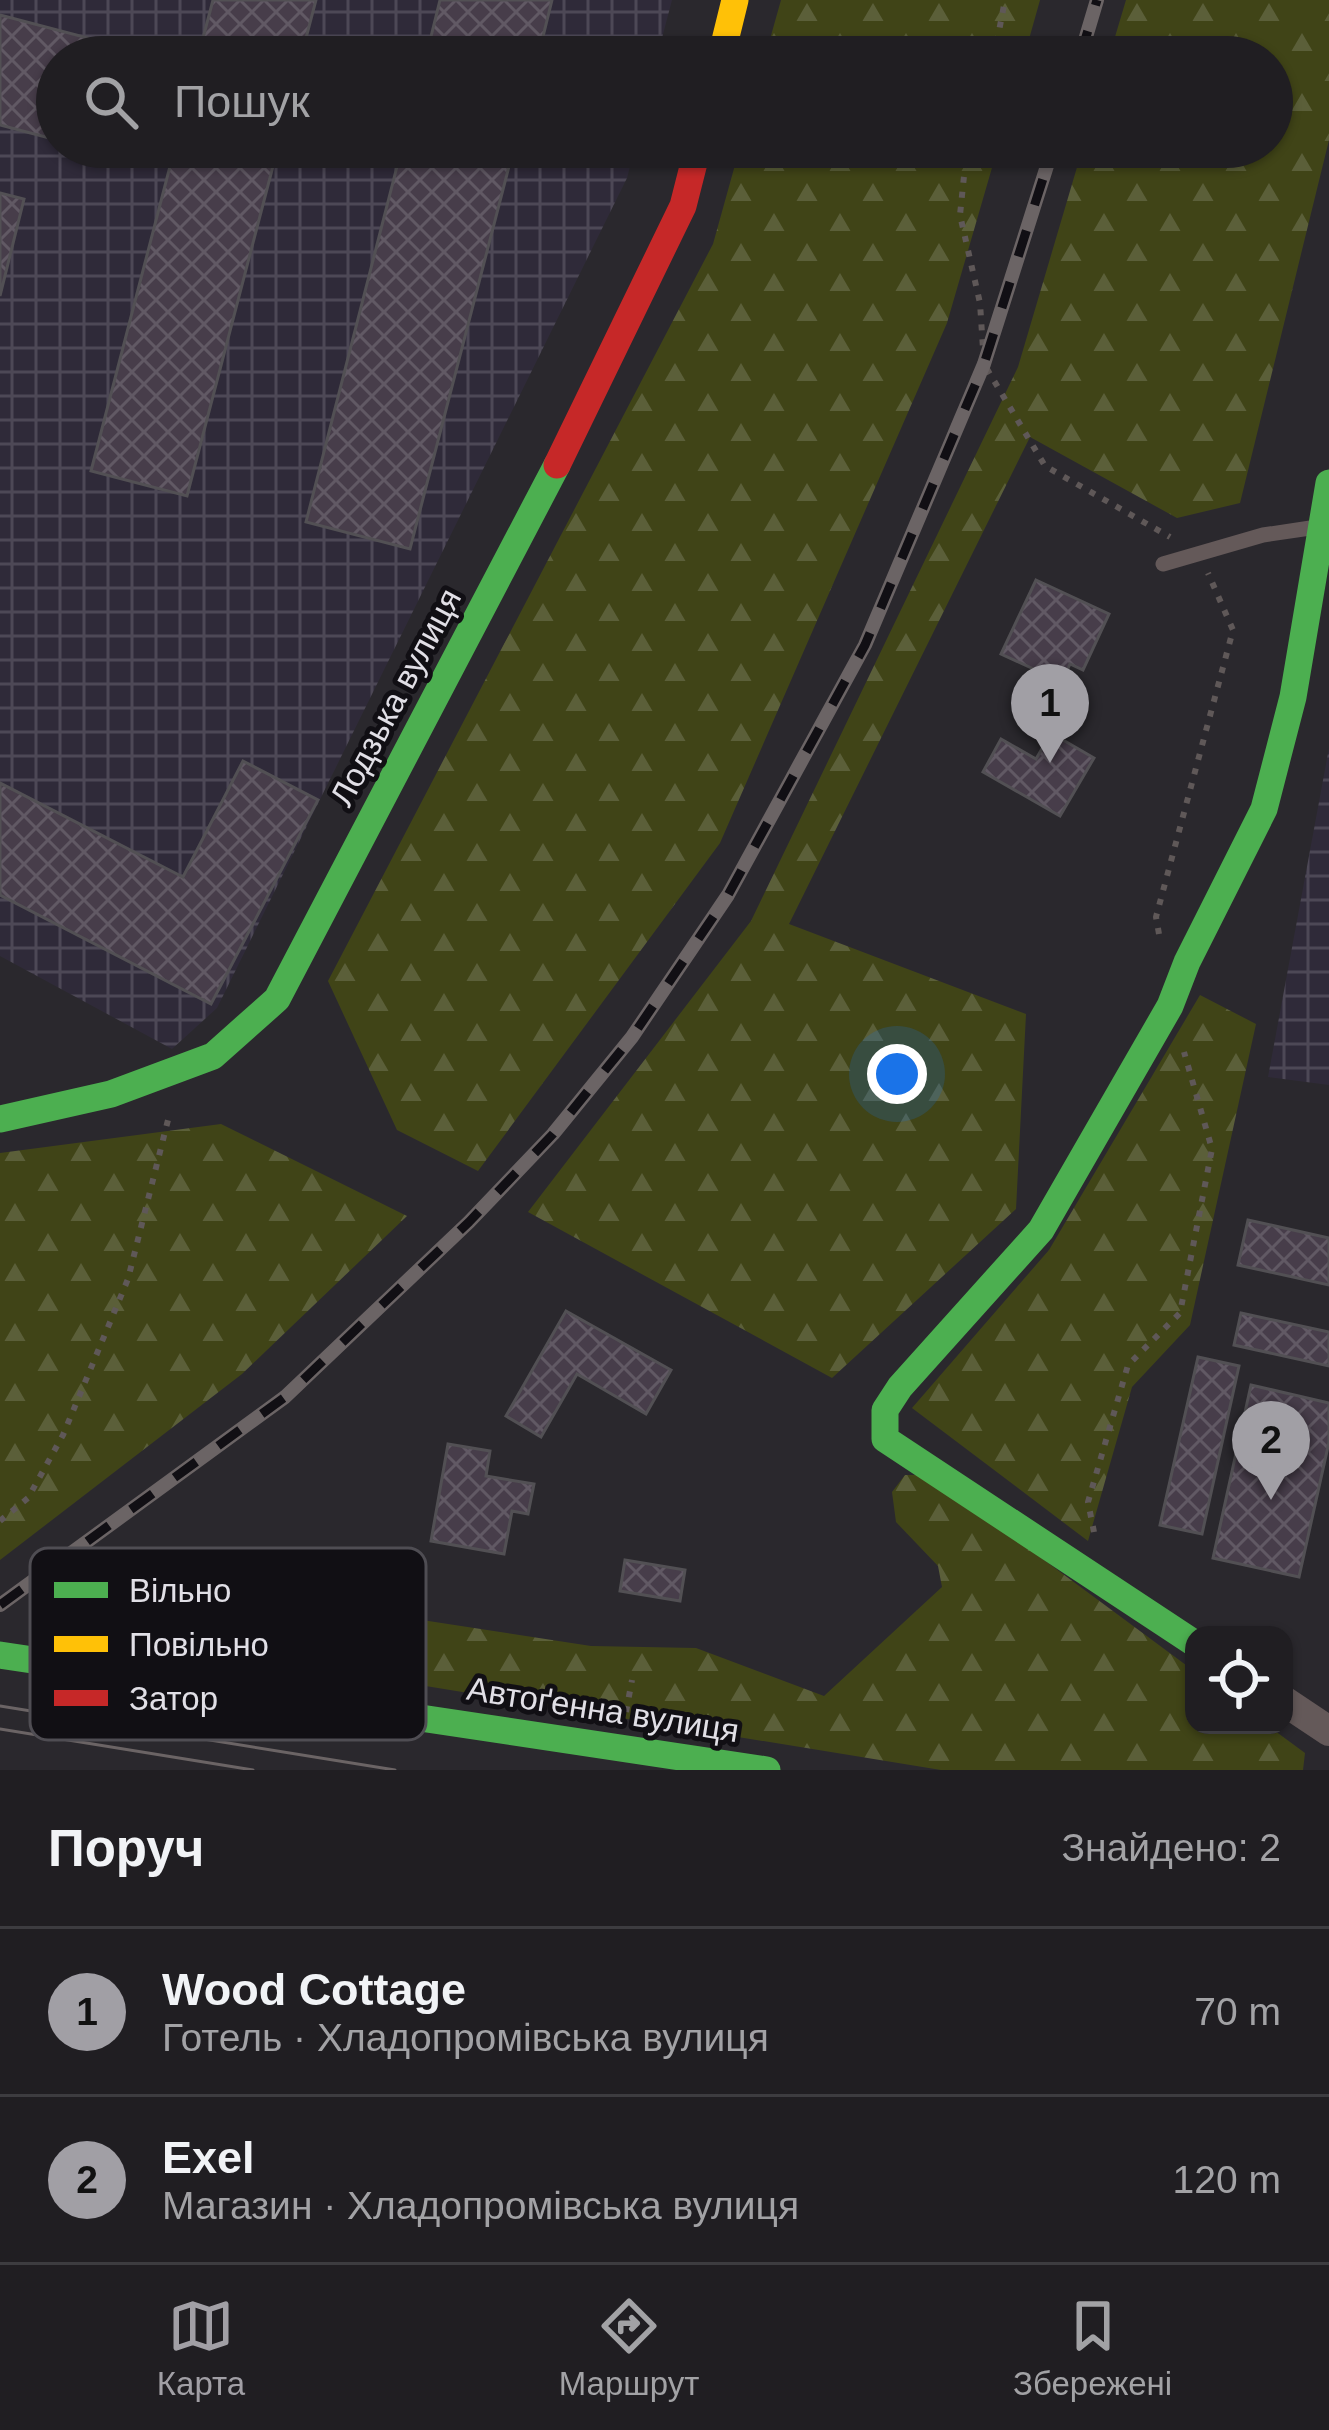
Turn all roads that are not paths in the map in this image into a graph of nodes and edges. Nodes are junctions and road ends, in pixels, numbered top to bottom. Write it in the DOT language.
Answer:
graph roads {
  1 [pos="735,0"];
  2 [pos="726,36"];
  3 [pos="693,168"];
  4 [pos="1329,483"];
  5 [pos="1326,526"];
  6 [pos="1163,564"];
  7 [pos="0,1119"];
  8 [pos="1185,1637"];
  9 [pos="0,1654"];
  10 [pos="30,1659"];
  11 [pos="1293,1708"];
  12 [pos="426,1718"];
  13 [pos="1329,1731"];
  14 [pos="767,1770"];
  1 -- 2 [label="street"];
  3 -- 7 [label="street, Лодзька вулиця"];
  4 -- 5 [label="street"];
  5 -- 6 [label="lane"];
  5 -- 8 [label="street"];
  9 -- 10 [label="street, Автоґенна вулиця"];
  11 -- 13 [label="street"];
  12 -- 14 [label="street, Автоґенна вулиця"];
}
